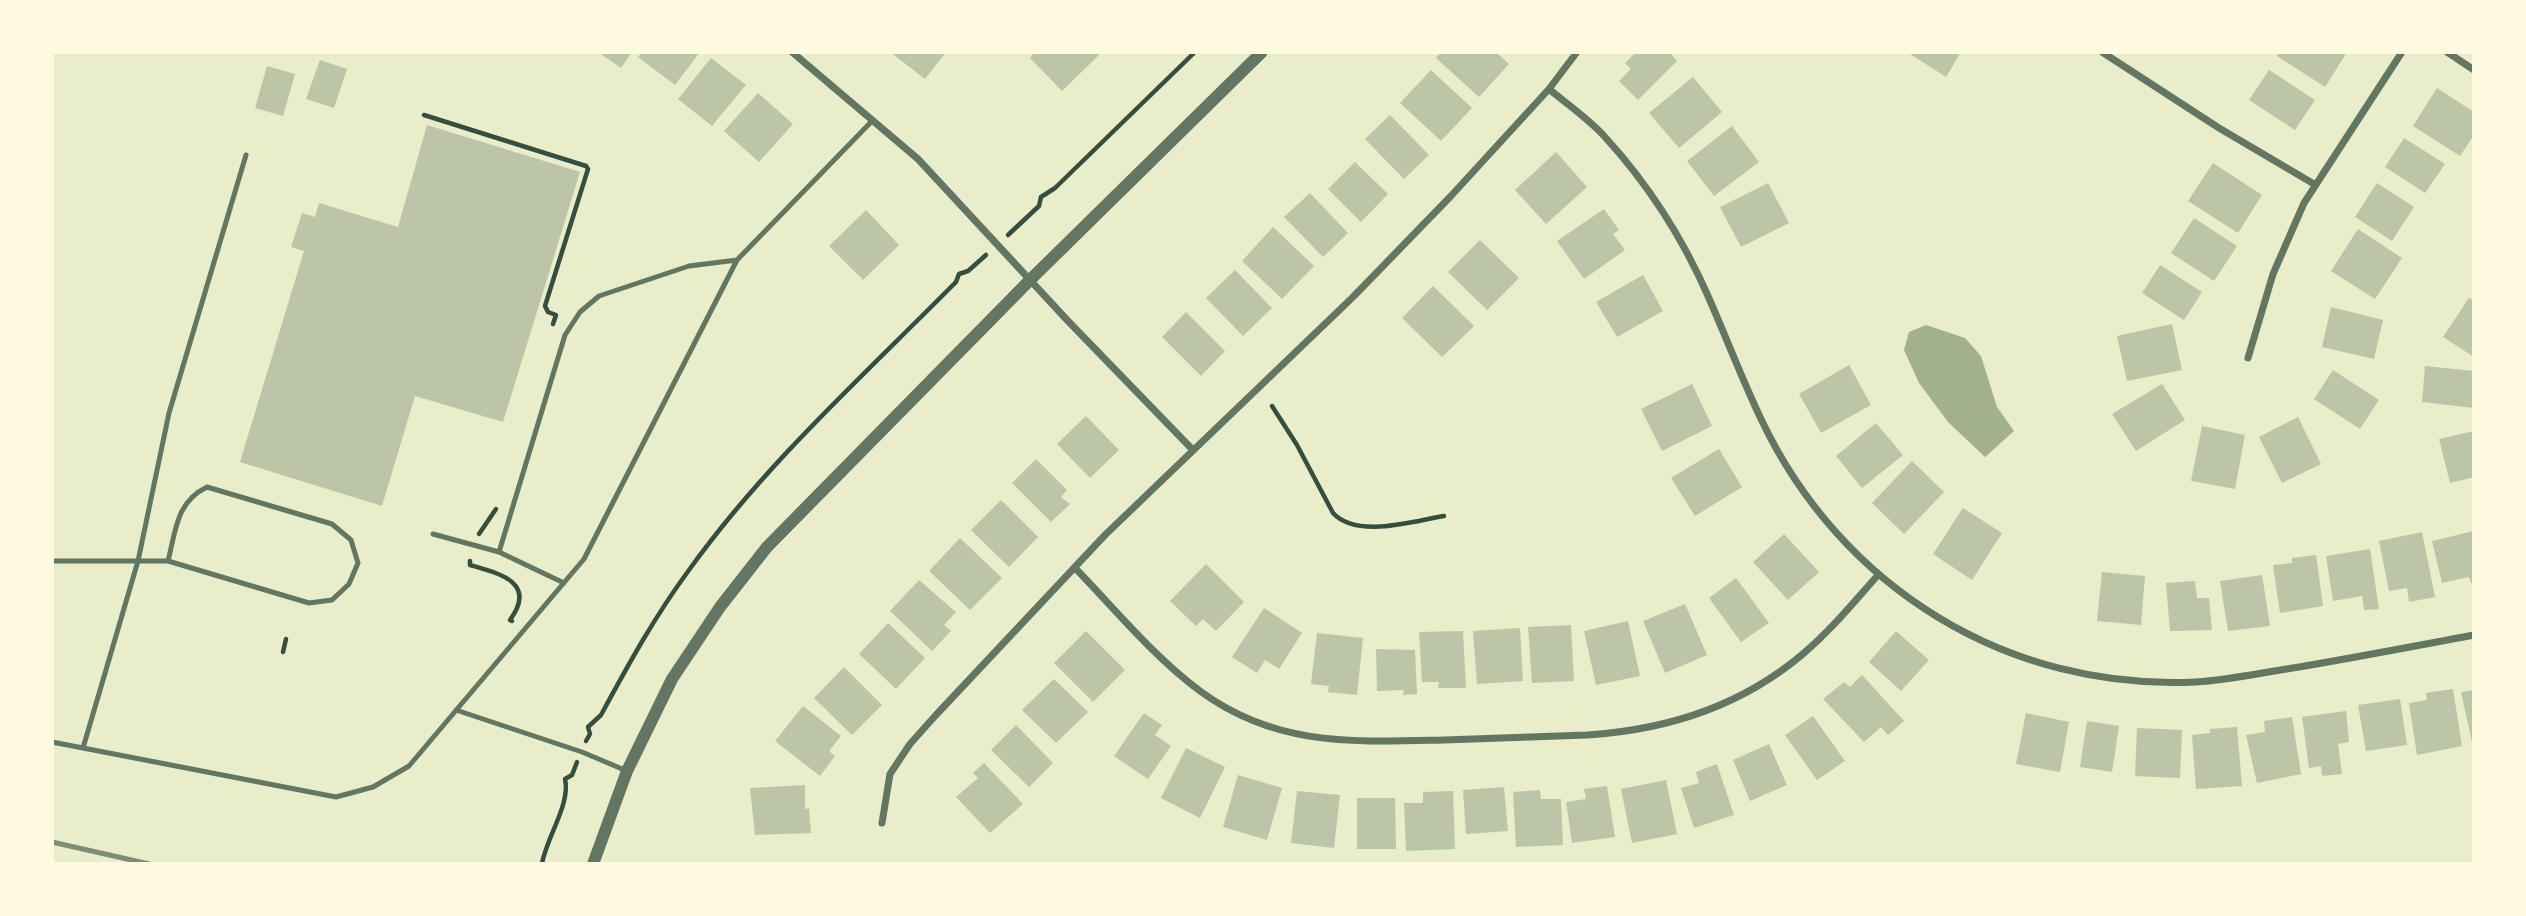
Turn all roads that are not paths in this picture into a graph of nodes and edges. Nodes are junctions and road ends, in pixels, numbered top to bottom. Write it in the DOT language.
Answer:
graph roads {
  1 [pos="792,52"];
  2 [pos="1262,52"];
  3 [pos="1577,52"];
  4 [pos="2102,52"];
  5 [pos="2402,52"];
  6 [pos="2447,52"];
  7 [pos="2473,69"];
  8 [pos="1549,89"];
  9 [pos="873,120"];
  10 [pos="246,155"];
  11 [pos="2314,184"];
  12 [pos="737,260"];
  13 [pos="1031,279"];
  14 [pos="2248,358"];
  15 [pos="1192,449"];
  16 [pos="433,534"];
  17 [pos="499,552"];
  18 [pos="52,561"];
  19 [pos="138,561"];
  20 [pos="168,561"];
  21 [pos="1075,568"];
  22 [pos="1878,575"];
  23 [pos="564,583"];
  24 [pos="2473,635"];
  25 [pos="456,710"];
  26 [pos="52,742"];
  27 [pos="83,748"];
  28 [pos="627,771"];
  29 [pos="881,823"];
  30 [pos="593,863"];
  1 -- 9 [label="street"];
  2 -- 13 [label="street"];
  3 -- 8 [label="street"];
  4 -- 11 [label="street"];
  5 -- 11 [label="street"];
  6 -- 7 [label="street"];
  8 -- 15 [label="street"];
  8 -- 22 [label="street"];
  9 -- 12 [label="lane"];
  9 -- 13 [label="street"];
  10 -- 19 [label="lane"];
  11 -- 14 [label="street"];
  12 -- 17 [label="lane"];
  12 -- 23 [label="lane"];
  13 -- 15 [label="street"];
  13 -- 28 [label="street"];
  15 -- 21 [label="street"];
  16 -- 17 [label="lane"];
  17 -- 23 [label="lane"];
  18 -- 19 [label="lane"];
  19 -- 20 [label="lane"];
  19 -- 27 [label="lane"];
  20 -- 20 [label="lane"];
  21 -- 22 [label="street"];
  21 -- 29 [label="street"];
  22 -- 24 [label="street"];
  23 -- 25 [label="lane"];
  25 -- 27 [label="lane"];
  25 -- 28 [label="lane"];
  26 -- 27 [label="lane"];
  28 -- 30 [label="street"];
}
